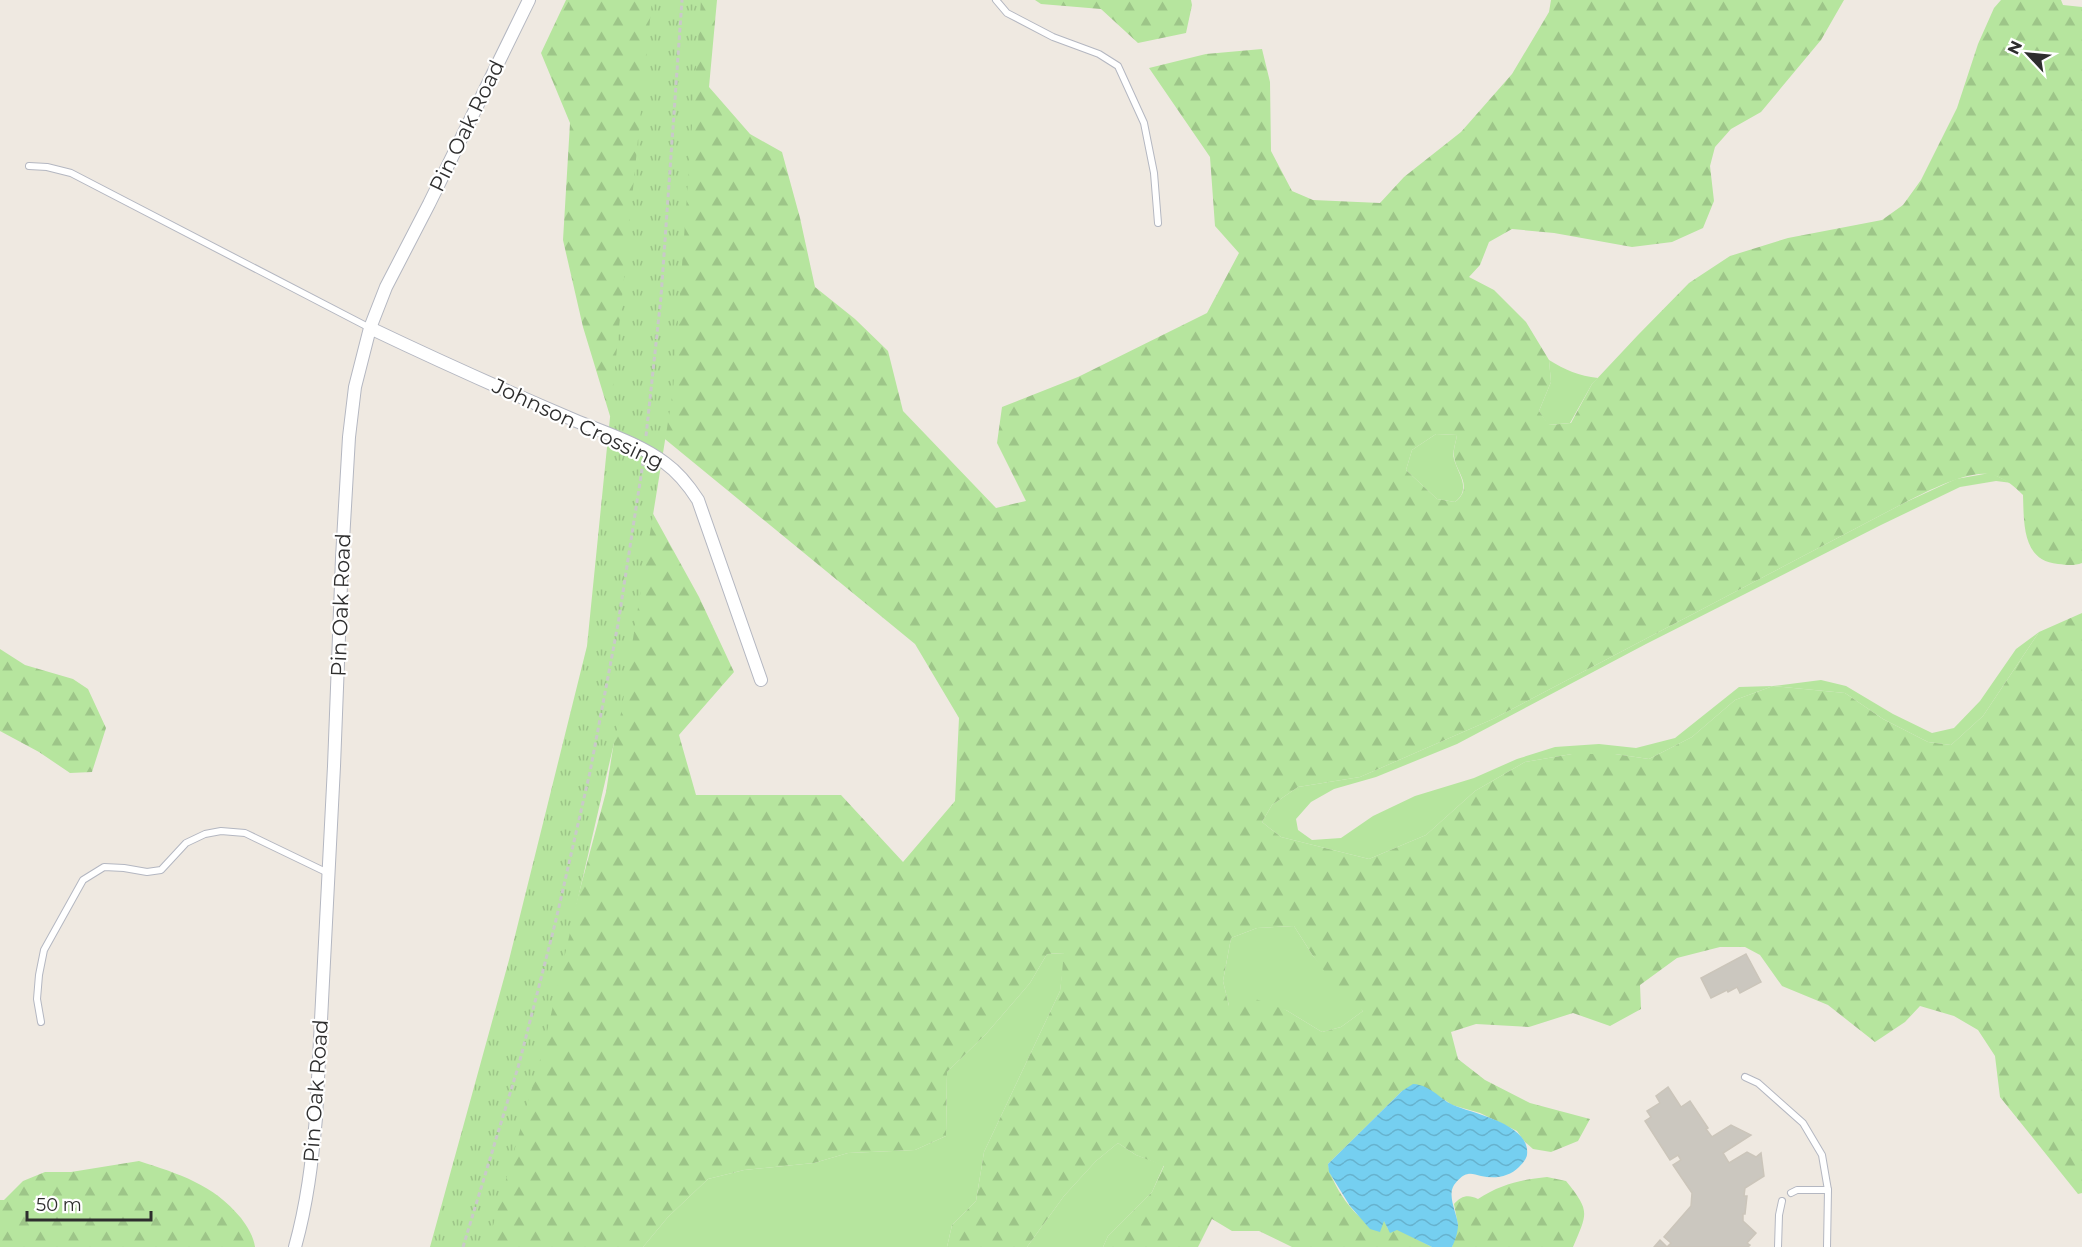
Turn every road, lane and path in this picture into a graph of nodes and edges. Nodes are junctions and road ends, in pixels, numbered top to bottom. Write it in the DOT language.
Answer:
graph roads {
  1 [pos="529,0"];
  2 [pos="682,0"];
  3 [pos="996,0"];
  4 [pos="29,166"];
  5 [pos="1158,223"];
  6 [pos="370,328"];
  7 [pos="646,439"];
  8 [pos="643,460"];
  9 [pos="761,680"];
  10 [pos="328,873"];
  11 [pos="41,1022"];
  12 [pos="1745,1077"];
  13 [pos="1828,1190"];
  14 [pos="1791,1192"];
  15 [pos="1782,1201"];
  16 [pos="295,1247"];
  17 [pos="463,1247"];
  18 [pos="1778,1247"];
  19 [pos="1827,1247"];
  1 -- 6 [label="street, Pin Oak Road"];
  2 -- 7 [label="path"];
  3 -- 5 [label="lane"];
  4 -- 6 [label="lane"];
  6 -- 9 [label="street, Johnson Crossing"];
  6 -- 10 [label="street, Pin Oak Road"];
  8 -- 17 [label="path"];
  10 -- 11 [label="lane"];
  10 -- 16 [label="street, Pin Oak Road"];
  12 -- 13 [label="lane"];
  13 -- 14 [label="lane"];
  13 -- 19 [label="lane"];
  15 -- 18 [label="lane"];
}
